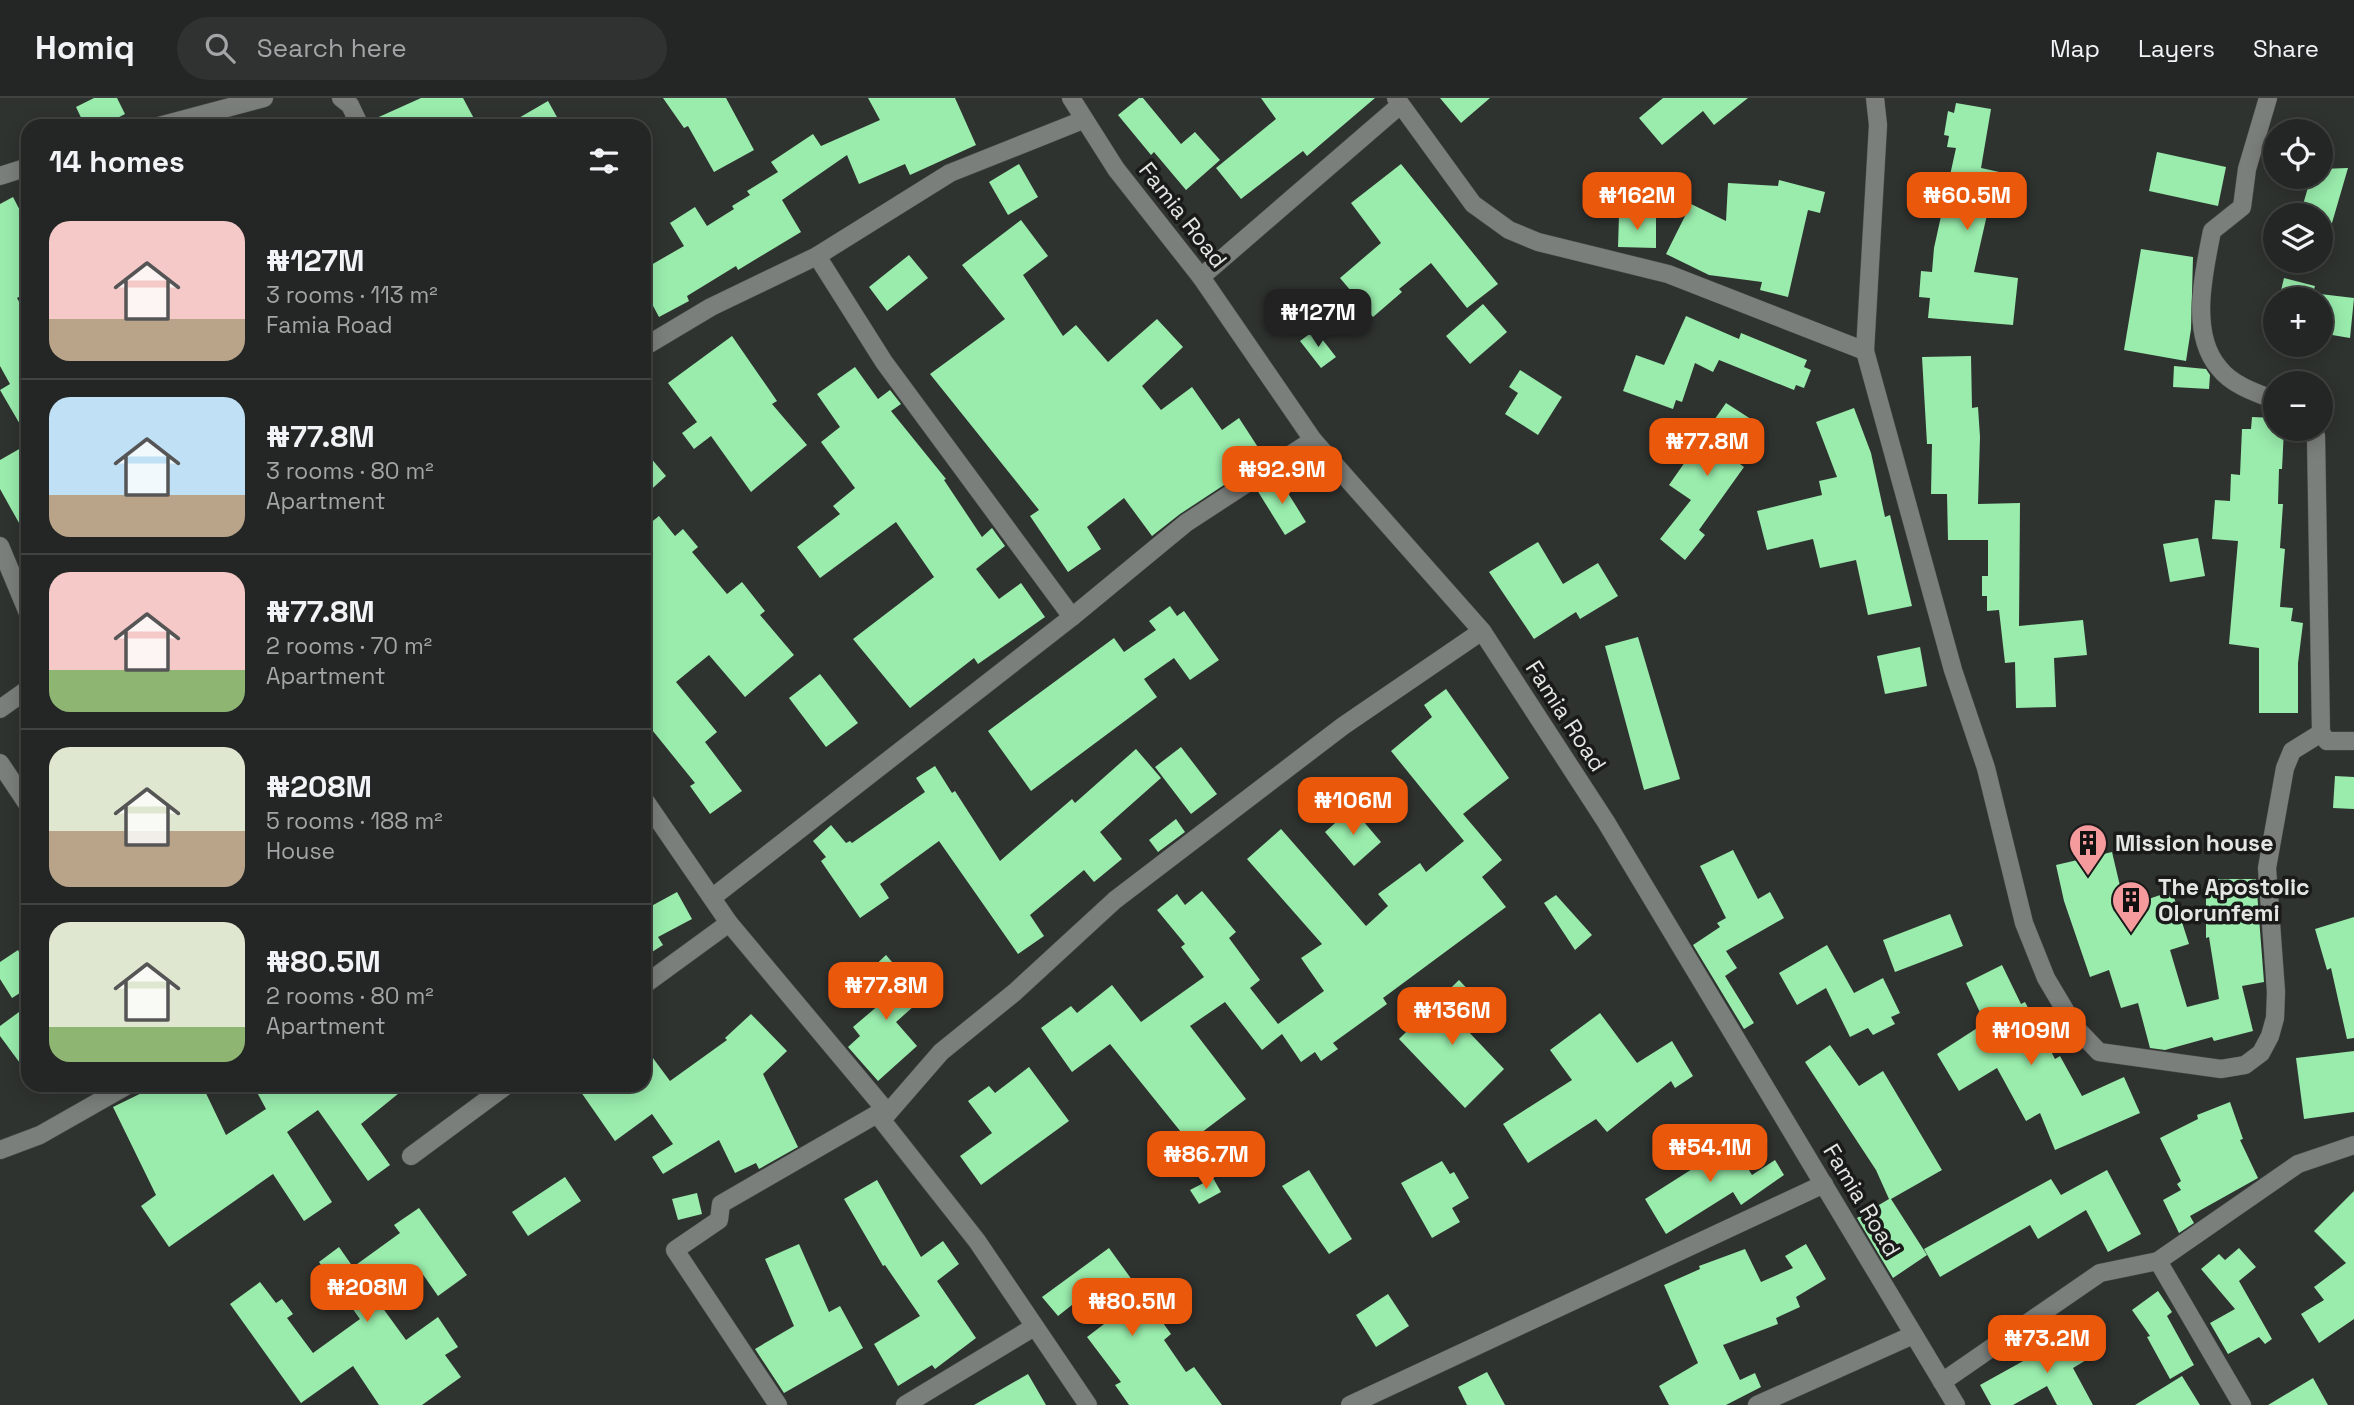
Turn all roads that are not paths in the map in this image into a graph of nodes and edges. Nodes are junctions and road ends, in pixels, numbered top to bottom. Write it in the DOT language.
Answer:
graph roads {
  1 [pos="264,98"];
  2 [pos="341,98"];
  3 [pos="1071,98"];
  4 [pos="1875,98"];
  5 [pos="2268,98"];
  6 [pos="1398,102"];
  7 [pos="185,119"];
  8 [pos="356,119"];
  9 [pos="1083,120"];
  10 [pos="21,169"];
  11 [pos="0,176"];
  12 [pos="817,256"];
  13 [pos="1201,277"];
  14 [pos="651,343"];
  15 [pos="1865,351"];
  16 [pos="2263,395"];
  17 [pos="1313,440"];
  18 [pos="2316,441"];
  19 [pos="0,546"];
  20 [pos="21,596"];
  21 [pos="1072,617"];
  22 [pos="1482,631"];
  23 [pos="21,695"];
  24 [pos="0,709"];
  25 [pos="2321,733"];
  26 [pos="2354,741"];
  27 [pos="0,763"];
  28 [pos="21,794"];
  29 [pos="651,809"];
  30 [pos="713,897"];
  31 [pos="729,923"];
  32 [pos="651,980"];
  33 [pos="116,1092"];
  34 [pos="498,1092"];
  35 [pos="883,1113"];
  36 [pos="2354,1144"];
  37 [pos="0,1150"];
  38 [pos="411,1156"];
  39 [pos="1824,1184"];
  40 [pos="2158,1261"];
  41 [pos="1034,1327"];
  42 [pos="1913,1335"];
  43 [pos="1942,1382"];
  44 [pos="778,1405"];
  45 [pos="905,1405"];
  46 [pos="1088,1405"];
  47 [pos="1350,1405"];
  48 [pos="1757,1405"];
  49 [pos="1956,1405"];
  50 [pos="2242,1405"];
  1 -- 7 [label="street"];
  2 -- 8 [label="street"];
  3 -- 9 [label="street, Famia Road"];
  4 -- 15 [label="street"];
  5 -- 16 [label="street"];
  6 -- 13 [label="street"];
  6 -- 15 [label="street"];
  9 -- 12 [label="street"];
  9 -- 13 [label="street, Famia Road"];
  10 -- 11 [label="street"];
  12 -- 14 [label="street"];
  12 -- 21 [label="street"];
  13 -- 17 [label="street, Famia Road"];
  15 -- 25 [label="street"];
  17 -- 21 [label="street"];
  17 -- 22 [label="street, Famia Road"];
  18 -- 25 [label="street"];
  19 -- 20 [label="street"];
  21 -- 30 [label="street"];
  22 -- 35 [label="street"];
  22 -- 39 [label="street, Famia Road"];
  23 -- 24 [label="street"];
  25 -- 26 [label="street"];
  27 -- 28 [label="street"];
  29 -- 30 [label="street"];
  30 -- 31 [label="street"];
  31 -- 32 [label="street"];
  31 -- 35 [label="street"];
  33 -- 37 [label="street"];
  34 -- 38 [label="street"];
  35 -- 41 [label="street"];
  35 -- 44 [label="street"];
  36 -- 40 [label="street"];
  39 -- 42 [label="street, Famia Road"];
  39 -- 47 [label="street"];
  40 -- 43 [label="street"];
  40 -- 50 [label="street"];
  41 -- 45 [label="street"];
  41 -- 46 [label="street"];
  42 -- 43 [label="street, Famia Road"];
  42 -- 48 [label="street"];
  43 -- 49 [label="street, Famia Road"];
}
